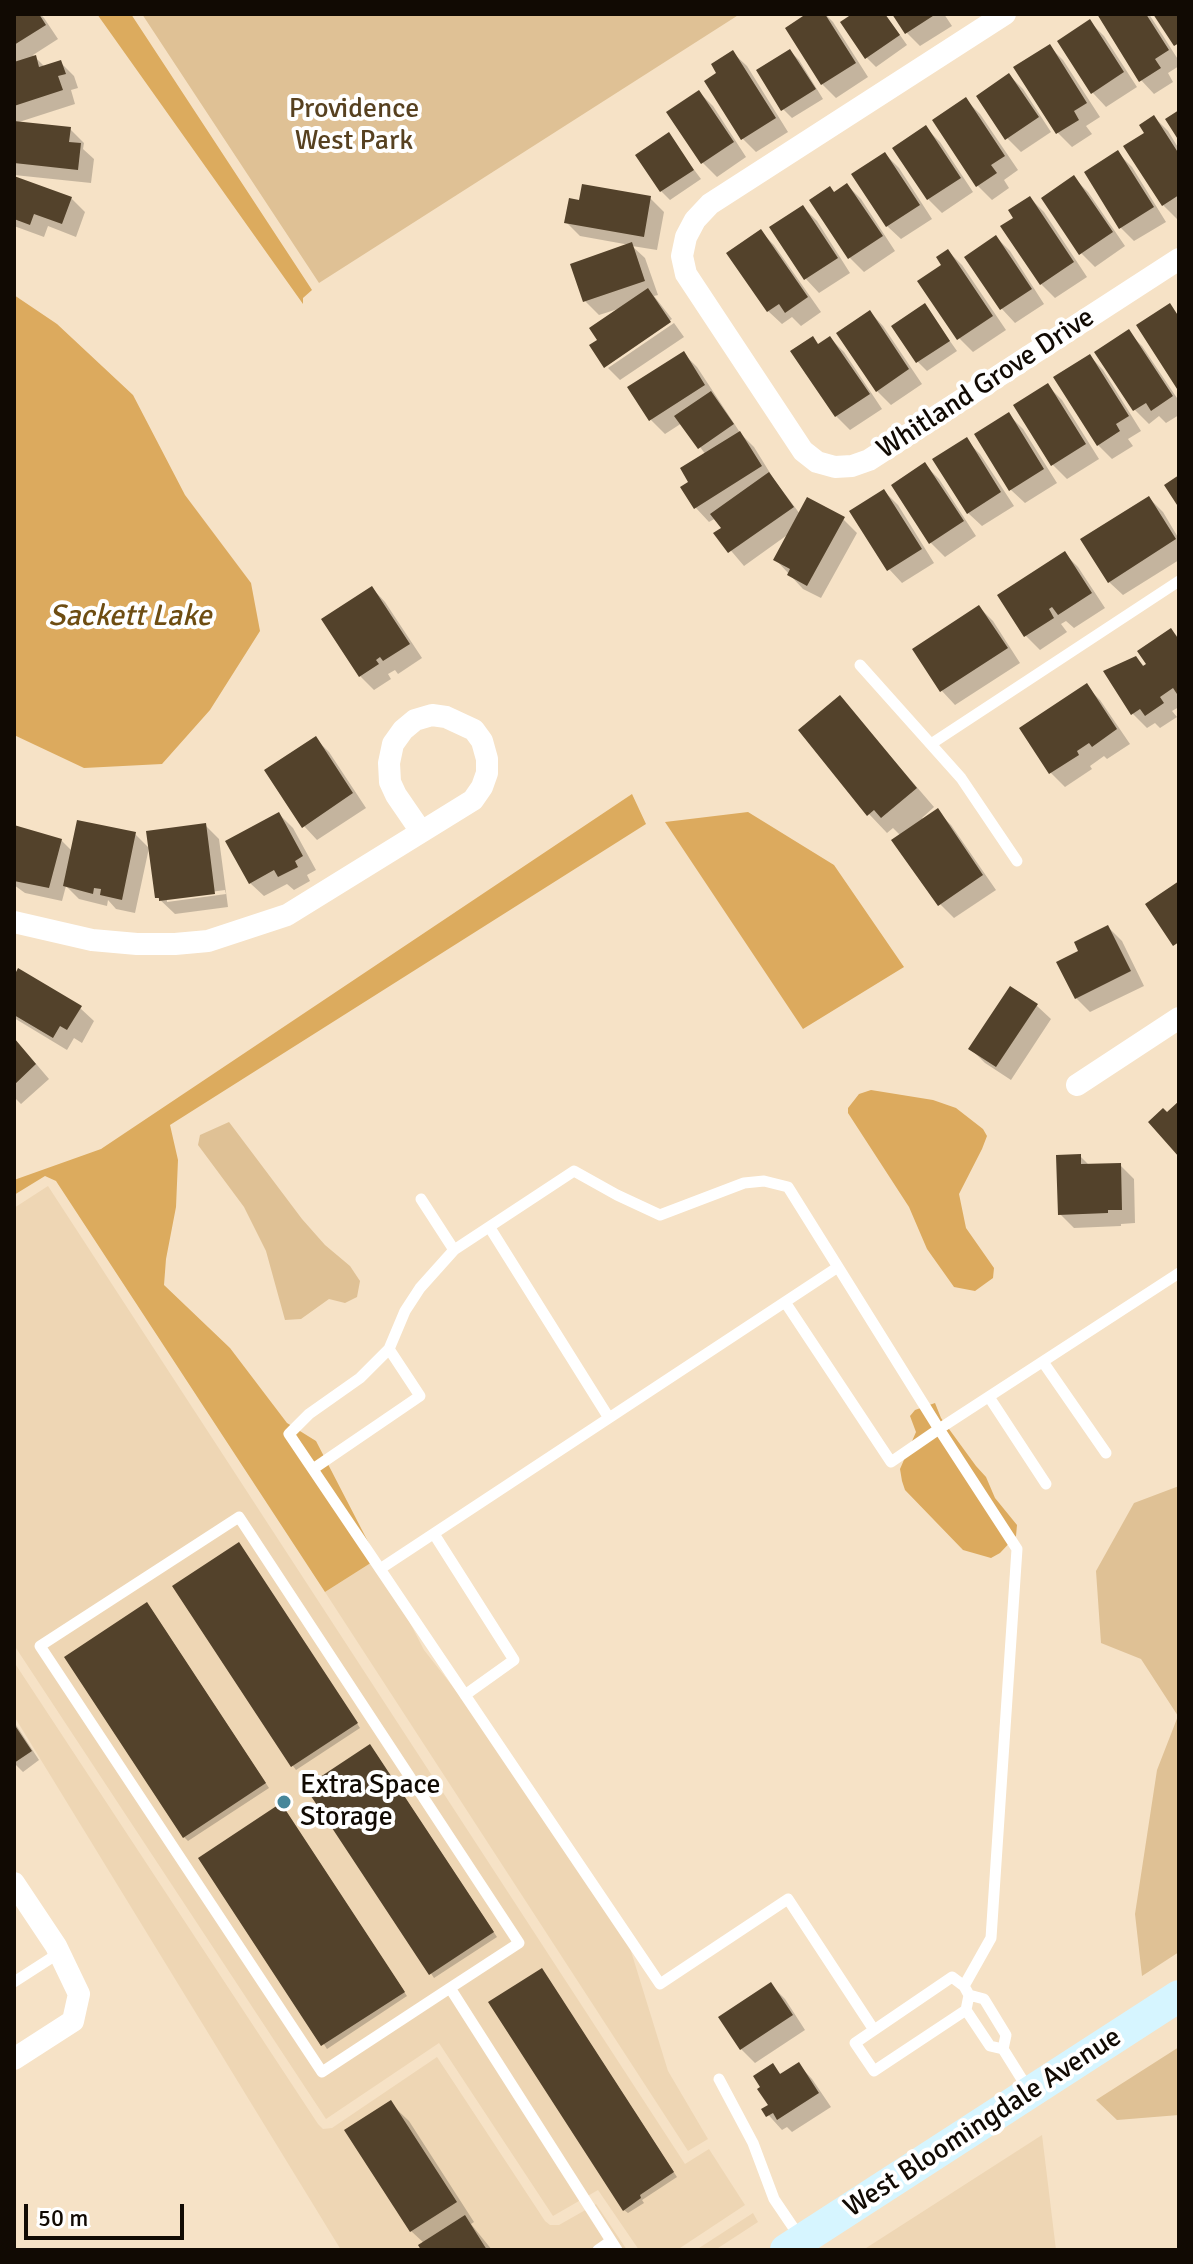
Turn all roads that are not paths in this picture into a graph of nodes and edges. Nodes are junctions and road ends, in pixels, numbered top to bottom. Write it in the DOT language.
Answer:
graph roads {
  1 [pos="1005,14"];
  2 [pos="1179,259"];
  3 [pos="1179,581"];
  4 [pos="860,665"];
  5 [pos="931,744"];
  6 [pos="420,830"];
  7 [pos="1017,861"];
  8 [pos="14,922"];
  9 [pos="1179,1018"];
  10 [pos="1077,1085"];
  11 [pos="421,1199"];
  12 [pos="490,1228"];
  13 [pos="454,1250"];
  14 [pos="838,1267"];
  15 [pos="1179,1273"];
  16 [pos="785,1302"];
  17 [pos="389,1349"];
  18 [pos="1043,1362"];
  19 [pos="989,1397"];
  20 [pos="609,1418"];
  21 [pos="939,1429"];
  22 [pos="1106,1453"];
  23 [pos="313,1469"];
  24 [pos="1046,1484"];
  25 [pos="434,1534"];
  26 [pos="380,1569"];
  27 [pos="465,1695"];
  28 [pos="14,1883"];
  29 [pos="59,1953"];
  30 [pos="14,1982"];
  31 [pos="450,1988"];
  32 [pos="966,1991"];
  33 [pos="1179,1996"];
  34 [pos="966,2010"];
  35 [pos="874,2030"];
  36 [pos="1003,2049"];
  37 [pos="14,2059"];
  38 [pos="719,2079"];
  39 [pos="1030,2092"];
  40 [pos="794,2245"];
  41 [pos="614,2246"];
  42 [pos="598,2250"];
  1 -- 2 [label="street, Whitland Grove Drive"];
  3 -- 5 [label="lane"];
  4 -- 5 [label="lane"];
  5 -- 7 [label="lane"];
  6 -- 6 [label="street"];
  6 -- 8 [label="street"];
  9 -- 10 [label="street"];
  11 -- 13 [label="lane"];
  12 -- 13 [label="lane"];
  12 -- 14 [label="lane"];
  12 -- 20 [label="lane"];
  13 -- 17 [label="lane"];
  14 -- 16 [label="lane"];
  14 -- 21 [label="lane"];
  15 -- 18 [label="lane"];
  16 -- 20 [label="lane"];
  16 -- 21 [label="lane"];
  17 -- 23 [label="lane"];
  17 -- 23 [label="lane"];
  18 -- 19 [label="lane"];
  18 -- 22 [label="lane"];
  19 -- 21 [label="lane"];
  19 -- 24 [label="lane"];
  20 -- 25 [label="lane"];
  21 -- 32 [label="lane"];
  23 -- 26 [label="lane"];
  25 -- 26 [label="lane"];
  25 -- 27 [label="lane"];
  26 -- 27 [label="lane"];
  27 -- 35 [label="lane"];
  28 -- 29 [label="street"];
  29 -- 30 [label="lane"];
  29 -- 37 [label="street"];
  31 -- 31 [label="lane"];
  31 -- 41 [label="lane"];
  32 -- 34 [label="lane"];
  32 -- 35 [label="lane"];
  32 -- 36 [label="lane"];
  33 -- 39 [label="main road, West Bloomingdale Avenue"];
  34 -- 35 [label="lane"];
  34 -- 36 [label="lane"];
  36 -- 39 [label="lane"];
  38 -- 40 [label="lane"];
  39 -- 40 [label="main road, West Bloomingdale Avenue"];
  41 -- 42 [label="lane"];
}
